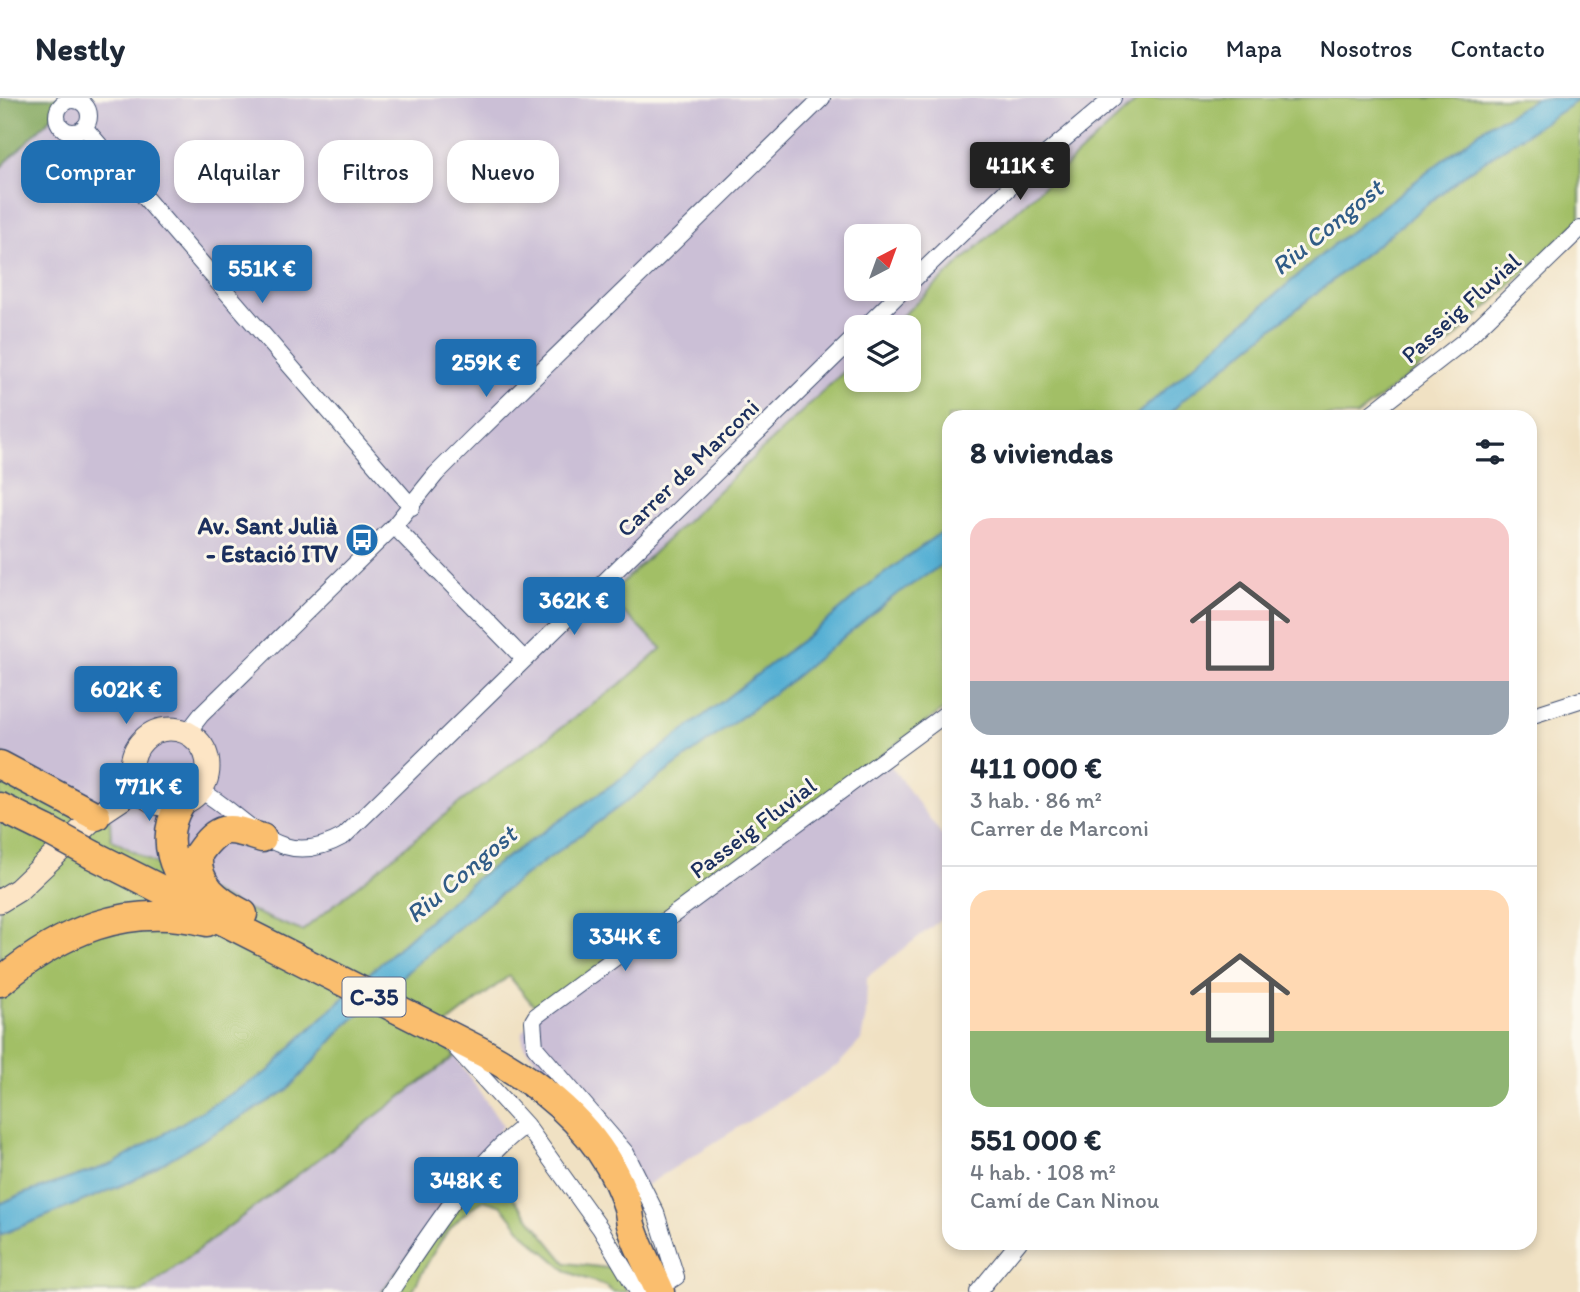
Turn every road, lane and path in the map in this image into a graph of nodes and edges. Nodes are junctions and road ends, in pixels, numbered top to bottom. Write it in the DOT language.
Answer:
graph roads {
  1 [pos="822,98"];
  2 [pos="1113,98"];
  3 [pos="84,100"];
  4 [pos="84,127"];
  5 [pos="1580,229"];
  6 [pos="921,273"];
  7 [pos="892,301"];
  8 [pos="877,315"];
  9 [pos="844,348"];
  10 [pos="1376,410"];
  11 [pos="412,507"];
  12 [pos="394,526"];
  13 [pos="524,659"];
  14 [pos="1580,700"];
  15 [pos="1537,714"];
  16 [pos="942,716"];
  17 [pos="187,733"];
  18 [pos="0,765"];
  19 [pos="138,788"];
  20 [pos="190,797"];
  21 [pos="0,807"];
  22 [pos="96,816"];
  23 [pos="262,838"];
  24 [pos="9,896"];
  25 [pos="226,905"];
  26 [pos="0,916"];
  27 [pos="257,937"];
  28 [pos="36,956"];
  29 [pos="0,982"];
  30 [pos="0,993"];
  31 [pos="454,1046"];
  32 [pos="526,1125"];
  33 [pos="1013,1250"];
  34 [pos="671,1287"];
  35 [pos="390,1292"];
  36 [pos="638,1292"];
  37 [pos="978,1292"];
  1 -- 11 [label="street"];
  2 -- 6 [label="street"];
  3 -- 4 [label="street"];
  3 -- 4 [label="street"];
  4 -- 11 [label="street"];
  5 -- 10 [label="street, Passeig Fluvial"];
  7 -- 8 [label="street"];
  9 -- 13 [label="street, Carrer de Marconi"];
  11 -- 12 [label="street"];
  12 -- 13 [label="street"];
  12 -- 17 [label="street"];
  13 -- 23 [label="street, Carrer de Marconi"];
  14 -- 15 [label="street"];
  16 -- 34 [label="street, Passeig Fluvial"];
  17 -- 19 [label="street"];
  17 -- 20 [label="street"];
  18 -- 22 [label="highway"];
  19 -- 20 [label="street"];
  19 -- 22 [label="street"];
  20 -- 23 [label="street"];
  20 -- 25 [label="highway"];
  21 -- 27 [label="highway, C-35, bridge"];
  22 -- 24 [label="street"];
  23 -- 25 [label="highway"];
  24 -- 26 [label="street"];
  25 -- 27 [label="highway"];
  27 -- 28 [label="highway"];
  27 -- 34 [label="highway, C-35"];
  28 -- 29 [label="highway"];
  28 -- 30 [label="highway"];
  31 -- 32 [label="street"];
  32 -- 35 [label="street"];
  32 -- 36 [label="street"];
  33 -- 37 [label="street"];
}
